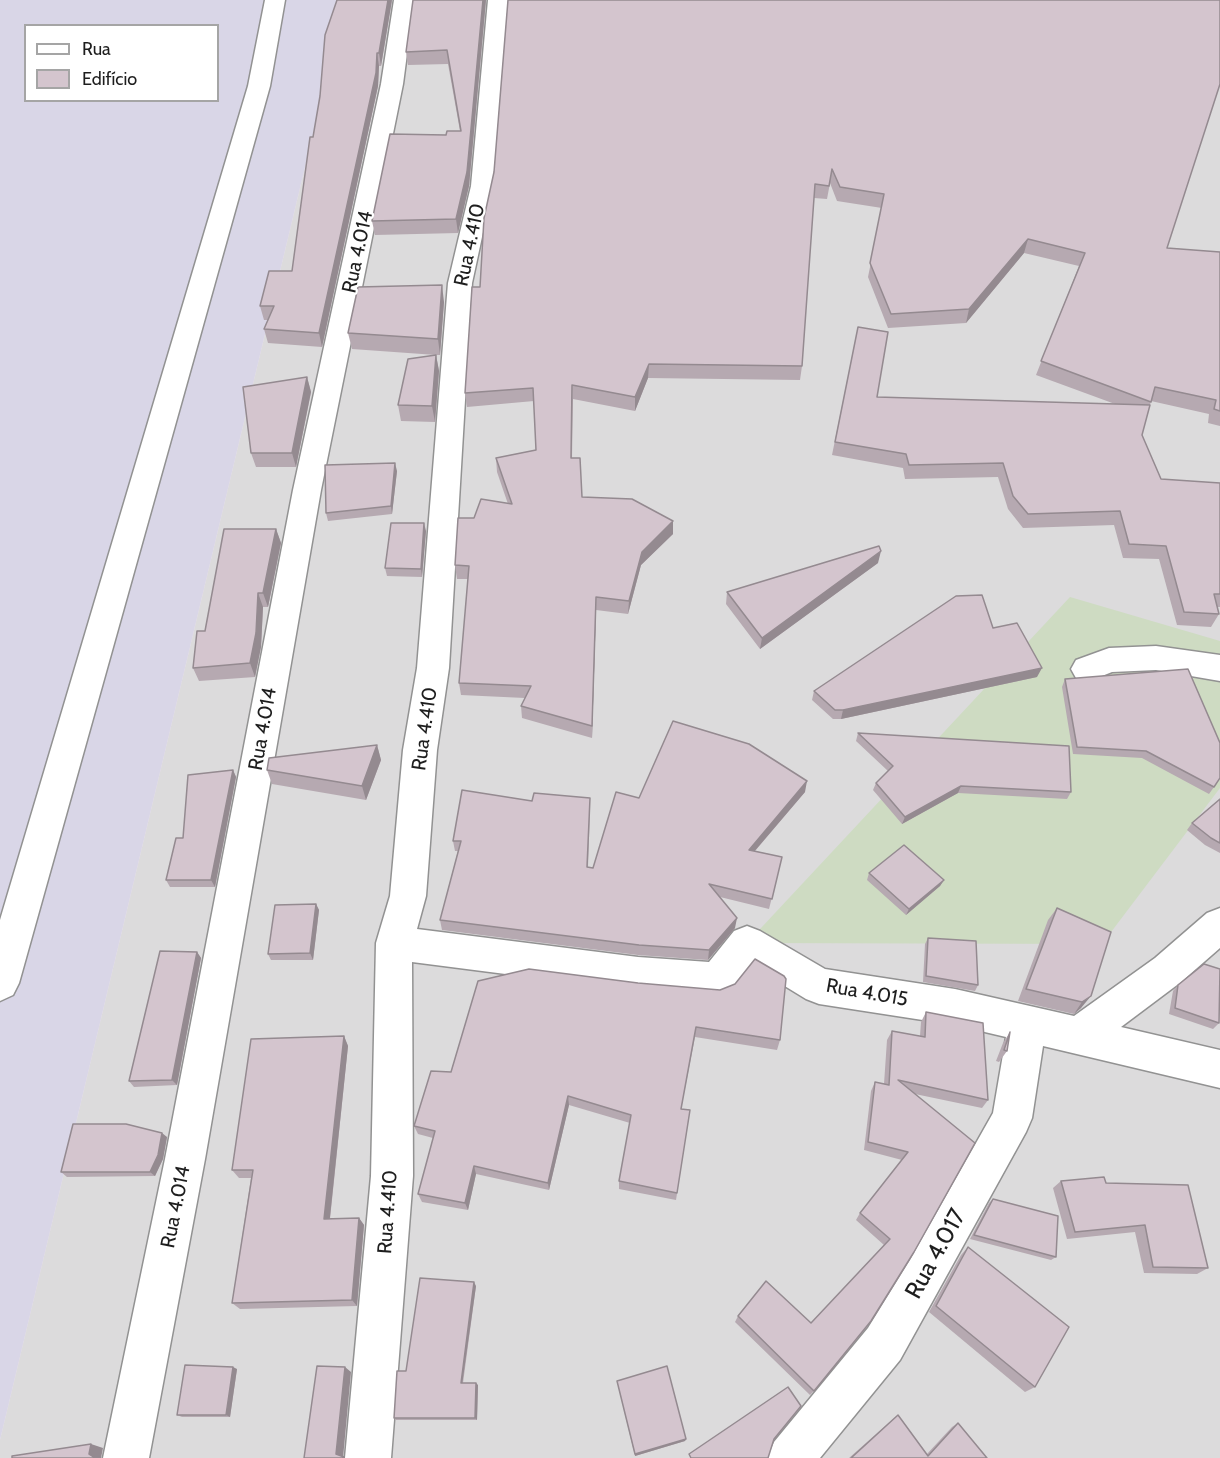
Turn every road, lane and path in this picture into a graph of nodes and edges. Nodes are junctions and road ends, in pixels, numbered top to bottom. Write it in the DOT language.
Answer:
graph roads {
  1 [pos="275,0"];
  2 [pos="404,0"];
  3 [pos="498,0"];
  4 [pos="1220,668"];
  5 [pos="1088,669"];
  6 [pos="1220,925"];
  7 [pos="394,943"];
  8 [pos="0,982"];
  9 [pos="1027,1024"];
  10 [pos="1077,1036"];
  11 [pos="1220,1069"];
  12 [pos="126,1458"];
  13 [pos="368,1458"];
  14 [pos="790,1458"];
  1 -- 8 [label="street"];
  2 -- 12 [label="street, Rua 4.014"];
  3 -- 7 [label="street, Rua 4.410"];
  4 -- 5 [label="street"];
  6 -- 10 [label="street"];
  7 -- 9 [label="street, Rua 4.015"];
  7 -- 13 [label="street, Rua 4.410"];
  9 -- 10 [label="street, Rua 4.015"];
  9 -- 14 [label="street, Rua 4.017"];
  10 -- 11 [label="street, Rua 4.015"];
}
